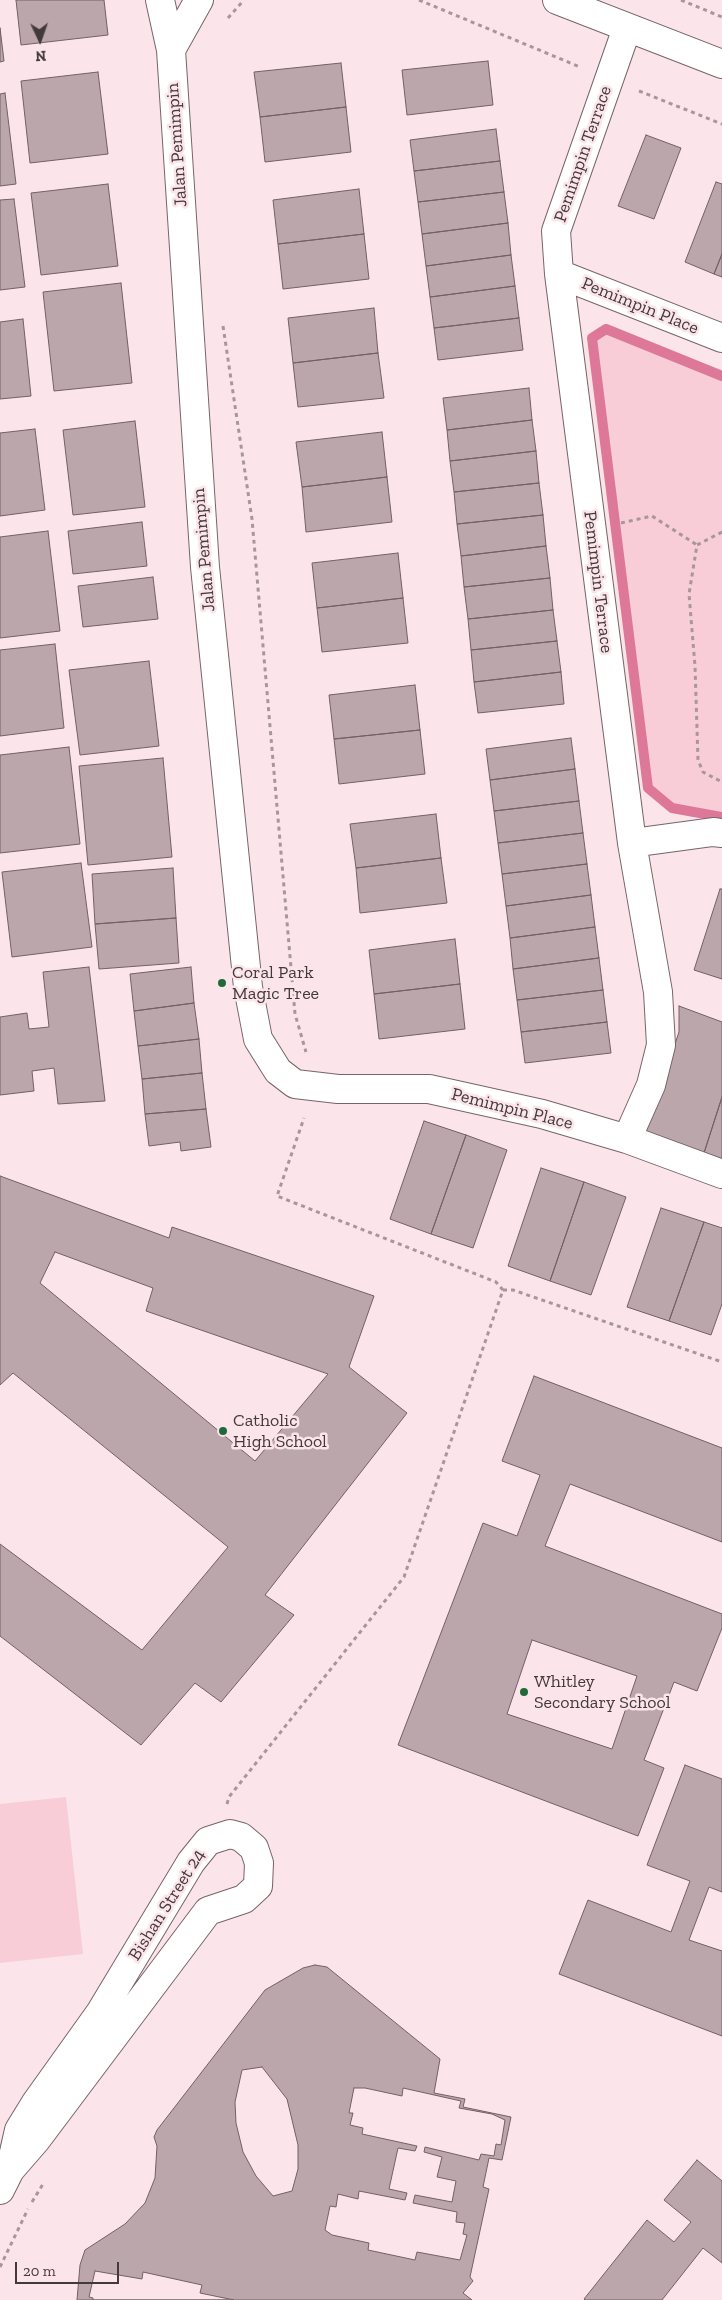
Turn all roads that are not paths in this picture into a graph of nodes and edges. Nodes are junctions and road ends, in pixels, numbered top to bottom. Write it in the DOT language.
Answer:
graph roads {
  1 [pos="160,0"];
  2 [pos="199,0"];
  3 [pos="558,0"];
  4 [pos="627,28"];
  5 [pos="171,50"];
  6 [pos="722,64"];
  7 [pos="559,274"];
  8 [pos="722,338"];
  9 [pos="722,833"];
  10 [pos="632,843"];
  11 [pos="305,1086"];
  12 [pos="627,1139"];
  13 [pos="722,1174"];
  14 [pos="5,2180"];
  1 -- 5 [label="street, Jalan Pemimpin"];
  2 -- 5 [label="street"];
  3 -- 4 [label="street"];
  4 -- 6 [label="street"];
  4 -- 7 [label="street, Pemimpin Terrace"];
  5 -- 11 [label="street, Jalan Pemimpin"];
  7 -- 8 [label="street, Pemimpin Place"];
  7 -- 10 [label="street, Pemimpin Terrace"];
  9 -- 10 [label="street"];
  10 -- 12 [label="street, Pemimpin Terrace"];
  11 -- 12 [label="street, Pemimpin Place"];
  12 -- 13 [label="street, Pemimpin Place"];
  14 -- 14 [label="street, Bishan Street 24"];
}
